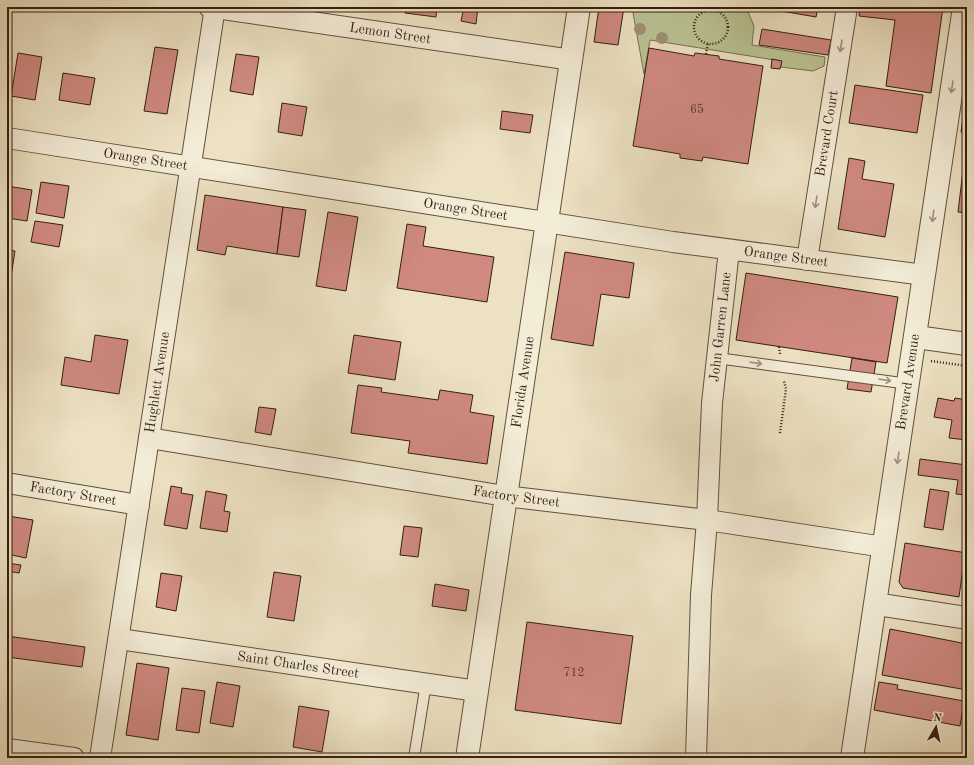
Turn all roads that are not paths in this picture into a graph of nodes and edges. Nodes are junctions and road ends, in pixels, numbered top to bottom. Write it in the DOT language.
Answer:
graph roads {
  1 [pos="213,7"];
  2 [pos="579,7"];
  3 [pos="847,7"];
  4 [pos="964,7"];
  5 [pos="572,60"];
  6 [pos="7,138"];
  7 [pos="191,166"];
  8 [pos="546,222"];
  9 [pos="729,250"];
  10 [pos="808,260"];
  11 [pos="924,276"];
  12 [pos="916,337"];
  13 [pos="967,344"];
  14 [pos="717,358"];
  15 [pos="909,384"];
  16 [pos="149,438"];
  17 [pos="7,482"];
  18 [pos="505,496"];
  19 [pos="139,505"];
  20 [pos="707,520"];
  21 [pos="884,547"];
  22 [pos="876,604"];
  23 [pos="967,618"];
  24 [pos="119,639"];
  25 [pos="426,683"];
  26 [pos="476,691"];
  27 [pos="7,749"];
  28 [pos="74,758"];
  29 [pos="100,758"];
  30 [pos="414,758"];
  31 [pos="467,758"];
  32 [pos="696,758"];
  33 [pos="852,758"];
  1 -- 5 [label="street, Lemon Street"];
  1 -- 7 [label="street, Hughlett Avenue"];
  2 -- 5 [label="street, Florida Avenue"];
  3 -- 10 [label="street, Brevard Court, one-way"];
  4 -- 11 [label="street, Brevard Avenue, one-way"];
  5 -- 8 [label="street, Florida Avenue"];
  6 -- 7 [label="street, Orange Street"];
  7 -- 8 [label="street, Orange Street"];
  7 -- 16 [label="street, Hughlett Avenue"];
  8 -- 9 [label="street, Orange Street"];
  8 -- 18 [label="street, Florida Avenue"];
  9 -- 10 [label="street, Orange Street"];
  9 -- 14 [label="street, John Garren Lane"];
  10 -- 11 [label="street, Orange Street"];
  11 -- 12 [label="street, Brevard Avenue"];
  12 -- 13 [label="street"];
  12 -- 15 [label="street, Brevard Avenue"];
  14 -- 15 [label="lane, one-way"];
  14 -- 20 [label="street, John Garren Lane"];
  15 -- 21 [label="street, Brevard Avenue, one-way"];
  16 -- 18 [label="street, Factory Street"];
  16 -- 19 [label="street, Hughlett Avenue"];
  17 -- 19 [label="street, Factory Street"];
  18 -- 20 [label="street, Factory Street"];
  18 -- 26 [label="street, Florida Avenue"];
  19 -- 24 [label="street, Hughlett Avenue"];
  20 -- 21 [label="street, Factory Street"];
  20 -- 32 [label="street, John Garren Lane"];
  21 -- 22 [label="street, Brevard Avenue"];
  22 -- 23 [label="street"];
  22 -- 33 [label="street, Brevard Avenue"];
  24 -- 25 [label="street, Saint Charles Street"];
  24 -- 29 [label="street, Hughlett Avenue"];
  25 -- 26 [label="street, Saint Charles Street"];
  25 -- 30 [label="lane"];
  26 -- 31 [label="street, Florida Avenue"];
  27 -- 28 [label="street"];
}
